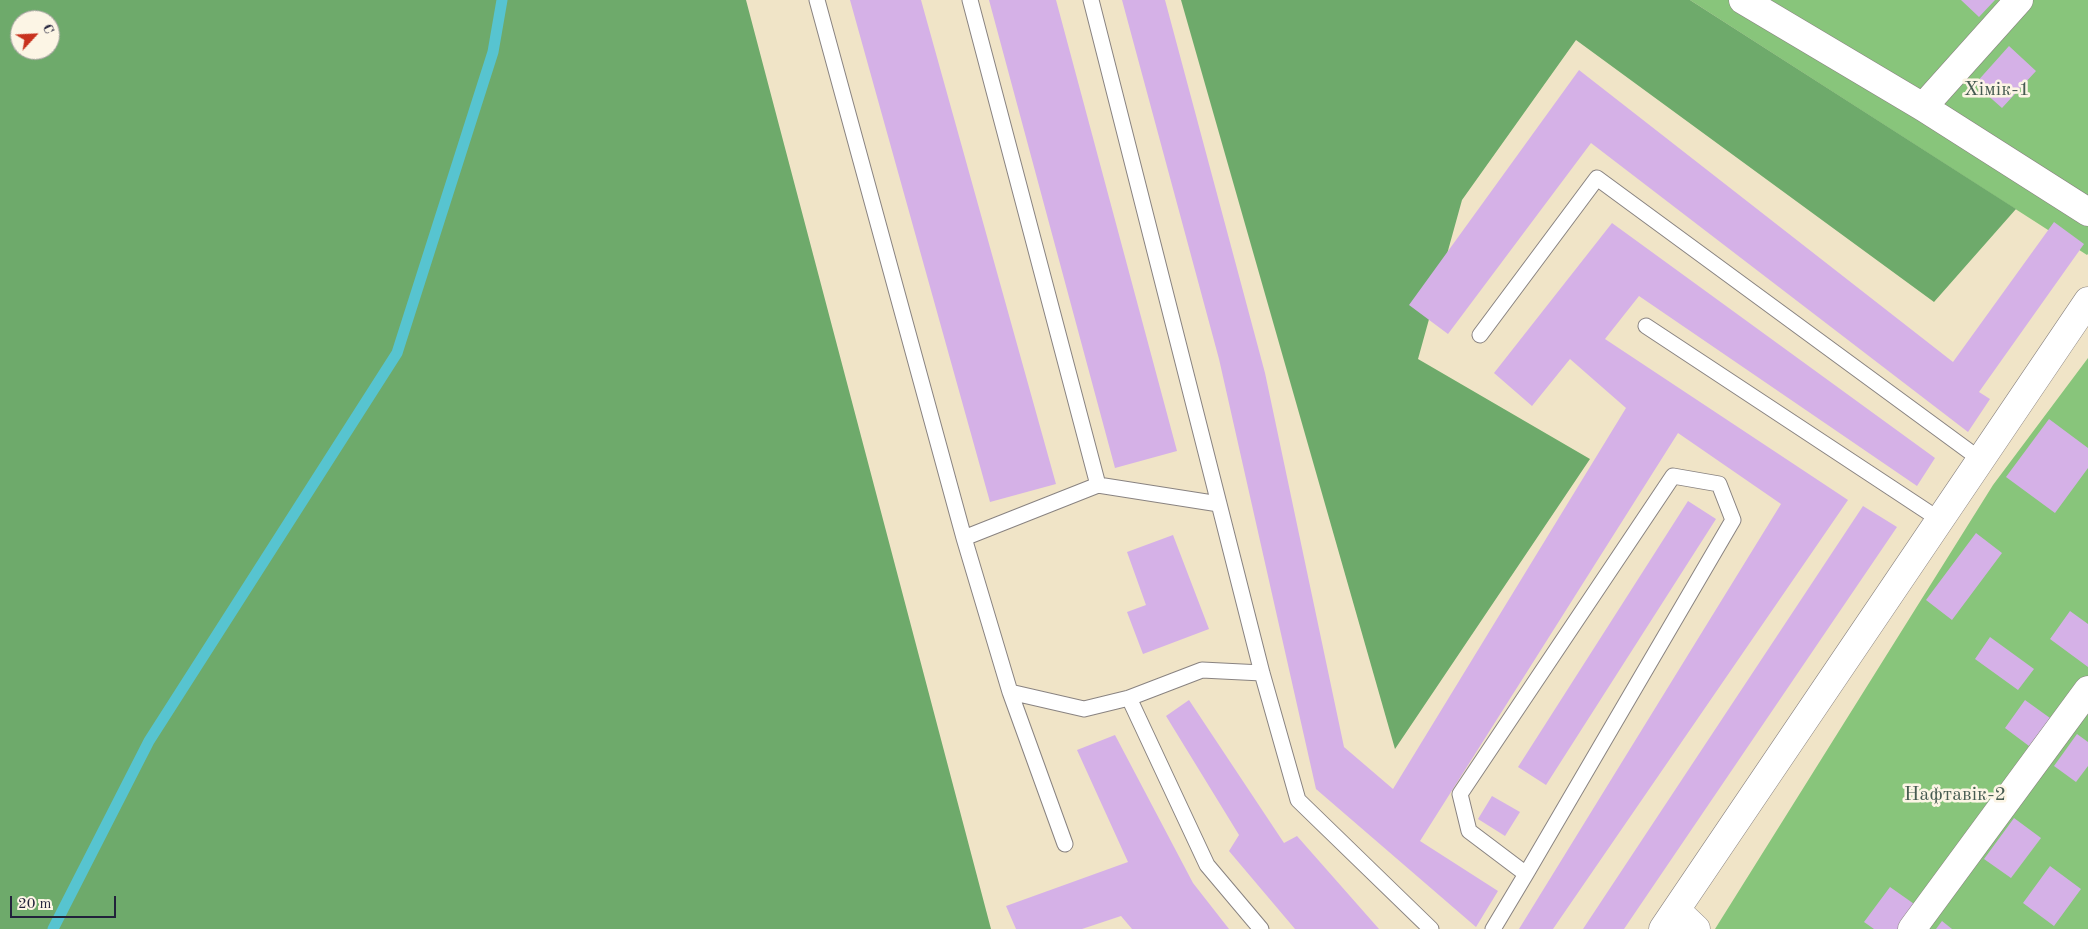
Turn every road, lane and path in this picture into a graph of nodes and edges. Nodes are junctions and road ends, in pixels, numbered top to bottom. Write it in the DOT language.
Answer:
graph roads {
  1 [pos="817,0"];
  2 [pos="970,0"];
  3 [pos="1091,0"];
  4 [pos="1743,0"];
  5 [pos="2019,0"];
  6 [pos="1923,107"];
  7 [pos="2088,212"];
  8 [pos="2088,302"];
  9 [pos="1646,326"];
  10 [pos="1480,335"];
  11 [pos="1981,460"];
  12 [pos="1098,486"];
  13 [pos="1219,504"];
  14 [pos="1940,520"];
  15 [pos="964,538"];
  16 [pos="1262,673"];
  17 [pos="2088,690"];
  18 [pos="1010,692"];
  19 [pos="1129,698"];
  20 [pos="1065,844"];
  21 [pos="1526,874"];
  22 [pos="1669,919"];
  23 [pos="1261,929"];
  24 [pos="1432,929"];
  25 [pos="1493,929"];
  26 [pos="1696,929"];
  27 [pos="1912,929"];
  1 -- 15 [label="lane"];
  2 -- 12 [label="lane"];
  3 -- 13 [label="lane"];
  4 -- 6 [label="street"];
  5 -- 6 [label="street"];
  6 -- 7 [label="street"];
  8 -- 11 [label="street"];
  9 -- 14 [label="lane"];
  10 -- 11 [label="lane"];
  11 -- 14 [label="street"];
  12 -- 13 [label="lane"];
  12 -- 15 [label="lane"];
  13 -- 16 [label="lane"];
  14 -- 22 [label="street"];
  15 -- 18 [label="lane"];
  16 -- 19 [label="lane"];
  16 -- 24 [label="lane"];
  17 -- 27 [label="street"];
  18 -- 19 [label="lane"];
  18 -- 20 [label="lane"];
  19 -- 23 [label="lane"];
  21 -- 21 [label="lane"];
  21 -- 25 [label="lane"];
  22 -- 26 [label="street"];
}
